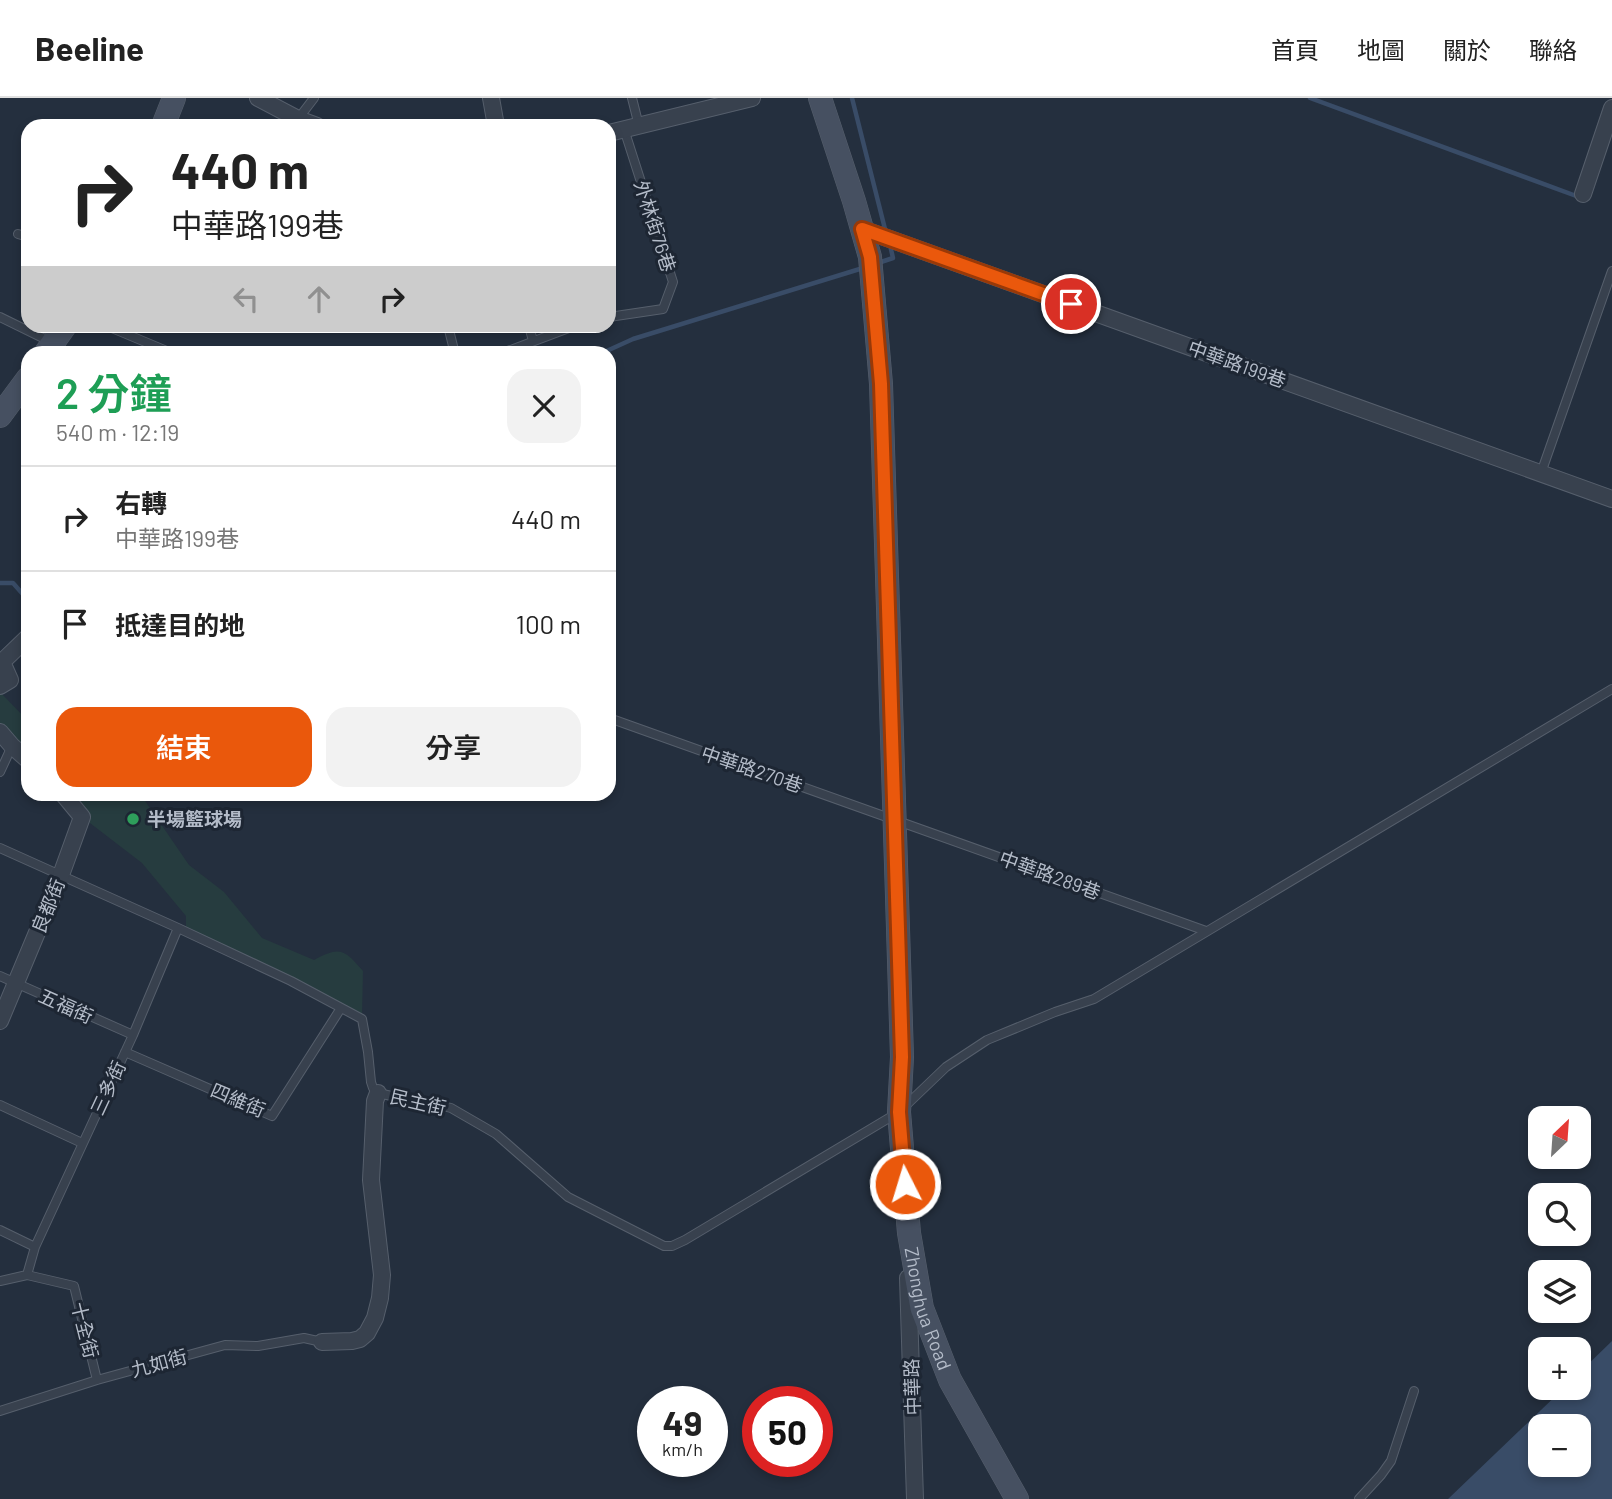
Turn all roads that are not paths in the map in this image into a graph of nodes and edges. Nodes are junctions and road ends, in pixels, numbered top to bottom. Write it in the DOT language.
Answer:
graph roads {
  1 [pos="174,98"];
  2 [pos="258,98"];
  3 [pos="314,98"];
  4 [pos="491,98"];
  5 [pos="632,98"];
  6 [pos="752,98"];
  7 [pos="820,98"];
  8 [pos="1612,108"];
  9 [pos="166,119"];
  10 [pos="298,119"];
  11 [pos="495,119"];
  12 [pos="624,129"];
  13 [pos="1583,194"];
  14 [pos="862,229"];
  15 [pos="18,234"];
  16 [pos="21,235"];
  17 [pos="1612,271"];
  18 [pos="616,316"];
  19 [pos="0,317"];
  20 [pos="21,326"];
  21 [pos="38,333"];
  22 [pos="124,333"];
  23 [pos="531,333"];
  24 [pos="555,333"];
  25 [pos="54,340"];
  26 [pos="533,341"];
  27 [pos="155,346"];
  28 [pos="520,346"];
  29 [pos="21,389"];
  30 [pos="9,408"];
  31 [pos="1541,473"];
  32 [pos="1612,499"];
  33 [pos="21,644"];
  34 [pos="0,685"];
  35 [pos="1612,689"];
  36 [pos="616,720"];
  37 [pos="0,732"];
  38 [pos="12,746"];
  39 [pos="21,754"];
  40 [pos="0,772"];
  41 [pos="69,801"];
  42 [pos="894,819"];
  43 [pos="0,848"];
  44 [pos="61,875"];
  45 [pos="178,928"];
  46 [pos="1206,931"];
  47 [pos="0,976"];
  48 [pos="16,984"];
  49 [pos="341,1008"];
  50 [pos="0,1021"];
  51 [pos="133,1035"];
  52 [pos="125,1052"];
  53 [pos="378,1093"];
  54 [pos="0,1105"];
  55 [pos="899,1112"];
  56 [pos="82,1143"];
  57 [pos="0,1230"];
  58 [pos="909,1233"];
  59 [pos="35,1247"];
  60 [pos="27,1275"];
  61 [pos="0,1281"];
  62 [pos="322,1342"];
  63 [pos="97,1380"];
  64 [pos="1414,1391"];
  65 [pos="0,1410"];
  66 [pos="915,1499"];
  67 [pos="1017,1499"];
  68 [pos="1359,1499"];
  1 -- 9 [label="main road"];
  2 -- 10 [label="street"];
  3 -- 10 [label="lane"];
  4 -- 11 [label="street"];
  5 -- 12 [label="lane"];
  6 -- 12 [label="street"];
  7 -- 14 [label="main road, Zhonghua Road"];
  8 -- 13 [label="street"];
  12 -- 18 [label="lane, 外林街76巷"];
  14 -- 31 [label="street, 中華路199巷"];
  14 -- 42 [label="main road, Zhonghua Road"];
  15 -- 16 [label="lane"];
  17 -- 31 [label="lane"];
  19 -- 20 [label="lane"];
  21 -- 25 [label="lane"];
  22 -- 27 [label="lane"];
  23 -- 26 [label="lane"];
  24 -- 26 [label="lane"];
  26 -- 28 [label="lane"];
  29 -- 30 [label="main road"];
  31 -- 32 [label="street, 中華路199巷"];
  33 -- 34 [label="street"];
  35 -- 46 [label="lane"];
  36 -- 42 [label="lane, 中華路270巷"];
  37 -- 38 [label="street"];
  38 -- 39 [label="street"];
  38 -- 40 [label="lane"];
  41 -- 44 [label="street, 良都街"];
  42 -- 46 [label="lane, 中華路289巷"];
  42 -- 55 [label="main road, Zhonghua Road"];
  43 -- 44 [label="lane, 民主街"];
  44 -- 45 [label="lane, 民主街"];
  44 -- 48 [label="street, 良都街"];
  45 -- 49 [label="lane, 民主街"];
  45 -- 51 [label="lane, 三多街"];
  46 -- 55 [label="lane"];
  47 -- 48 [label="lane, 五福街"];
  48 -- 50 [label="street, 良都街"];
  48 -- 51 [label="lane, 五福街"];
  49 -- 52 [label="lane, 四維街"];
  49 -- 53 [label="lane, 民主街"];
  51 -- 52 [label="lane, 三多街"];
  52 -- 56 [label="lane, 三多街"];
  53 -- 55 [label="lane, 民主街"];
  53 -- 62 [label="street"];
  54 -- 56 [label="lane"];
  55 -- 58 [label="main road, Zhonghua Road"];
  56 -- 59 [label="lane, 三多街"];
  57 -- 59 [label="lane"];
  58 -- 66 [label="street, 中華路"];
  58 -- 67 [label="main road, Zhonghua Road"];
  59 -- 60 [label="lane, 三多街"];
  60 -- 61 [label="lane"];
  60 -- 63 [label="lane, 十全街"];
  62 -- 63 [label="lane, 九如街"];
  63 -- 65 [label="lane, 九如街"];
  64 -- 68 [label="lane"];
}
